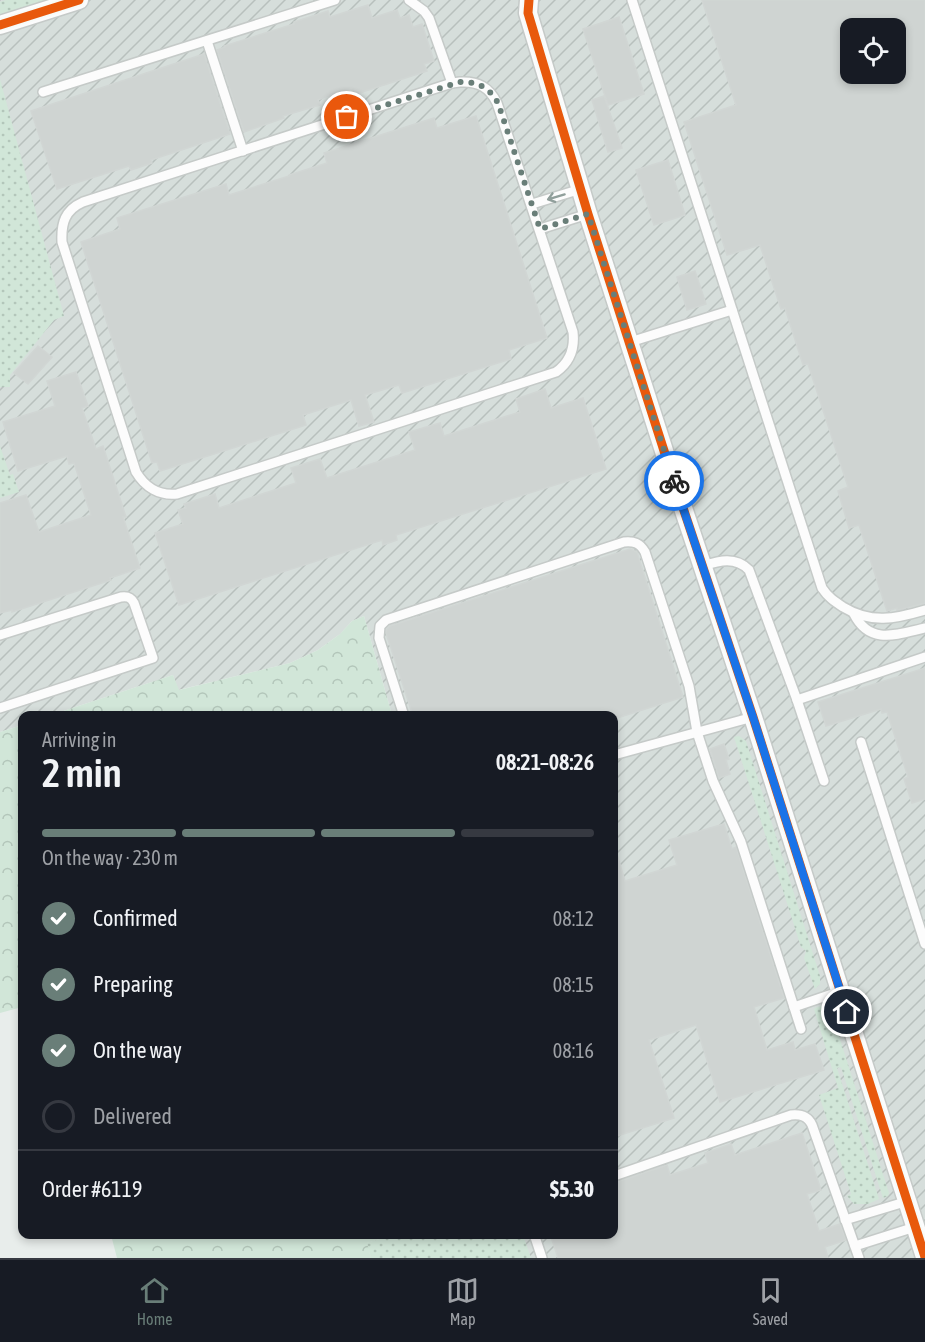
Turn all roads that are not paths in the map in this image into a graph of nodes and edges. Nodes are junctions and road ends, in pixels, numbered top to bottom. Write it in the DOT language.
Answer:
graph roads {
  1 [pos="80,0"];
  2 [pos="335,0"];
  3 [pos="409,0"];
  4 [pos="632,0"];
  5 [pos="524,4"];
  6 [pos="0,25"];
  7 [pos="207,41"];
  8 [pos="452,83"];
  9 [pos="43,92"];
  10 [pos="243,151"];
  11 [pos="581,189"];
  12 [pos="532,204"];
  13 [pos="588,214"];
  14 [pos="540,229"];
  15 [pos="732,310"];
  16 [pos="630,342"];
  17 [pos="702,566"];
  18 [pos="925,610"];
  19 [pos="854,614"];
  20 [pos="925,628"];
  21 [pos="0,635"];
  22 [pos="925,657"];
  23 [pos="797,700"];
  24 [pos="0,708"];
  25 [pos="402,711"];
  26 [pos="753,717"];
  27 [pos="697,732"];
  28 [pos="861,742"];
  29 [pos="618,754"];
  30 [pos="824,781"];
  31 [pos="925,944"];
  32 [pos="841,991"];
  33 [pos="794,1006"];
  34 [pos="801,1029"];
  35 [pos="618,1175"];
  36 [pos="908,1201"];
  37 [pos="845,1220"];
  38 [pos="915,1227"];
  39 [pos="536,1239"];
  40 [pos="855,1246"];
  41 [pos="925,1257"];
  42 [pos="542,1258"];
  43 [pos="859,1258"];
  1 -- 6 [label="street"];
  2 -- 7 [label="lane"];
  3 -- 8 [label="lane"];
  4 -- 15 [label="lane"];
  5 -- 11 [label="street"];
  7 -- 9 [label="lane"];
  7 -- 10 [label="lane"];
  8 -- 10 [label="lane"];
  8 -- 12 [label="lane"];
  10 -- 14 [label="lane"];
  11 -- 12 [label="lane, one-way"];
  11 -- 13 [label="street"];
  12 -- 14 [label="lane"];
  13 -- 14 [label="lane"];
  13 -- 16 [label="street"];
  15 -- 16 [label="lane"];
  15 -- 19 [label="lane"];
  16 -- 17 [label="street"];
  17 -- 23 [label="lane"];
  17 -- 26 [label="street"];
  18 -- 19 [label="lane"];
  19 -- 20 [label="lane"];
  21 -- 24 [label="lane"];
  22 -- 23 [label="lane"];
  23 -- 30 [label="lane"];
  25 -- 27 [label="lane"];
  26 -- 27 [label="lane"];
  26 -- 32 [label="street"];
  27 -- 29 [label="lane"];
  27 -- 33 [label="lane"];
  28 -- 31 [label="lane"];
  32 -- 33 [label="lane"];
  32 -- 36 [label="street"];
  33 -- 34 [label="lane"];
  35 -- 37 [label="lane"];
  36 -- 37 [label="lane"];
  36 -- 38 [label="street"];
  37 -- 40 [label="lane"];
  38 -- 40 [label="lane"];
  38 -- 41 [label="street"];
  39 -- 42 [label="lane"];
  40 -- 43 [label="lane"];
}
